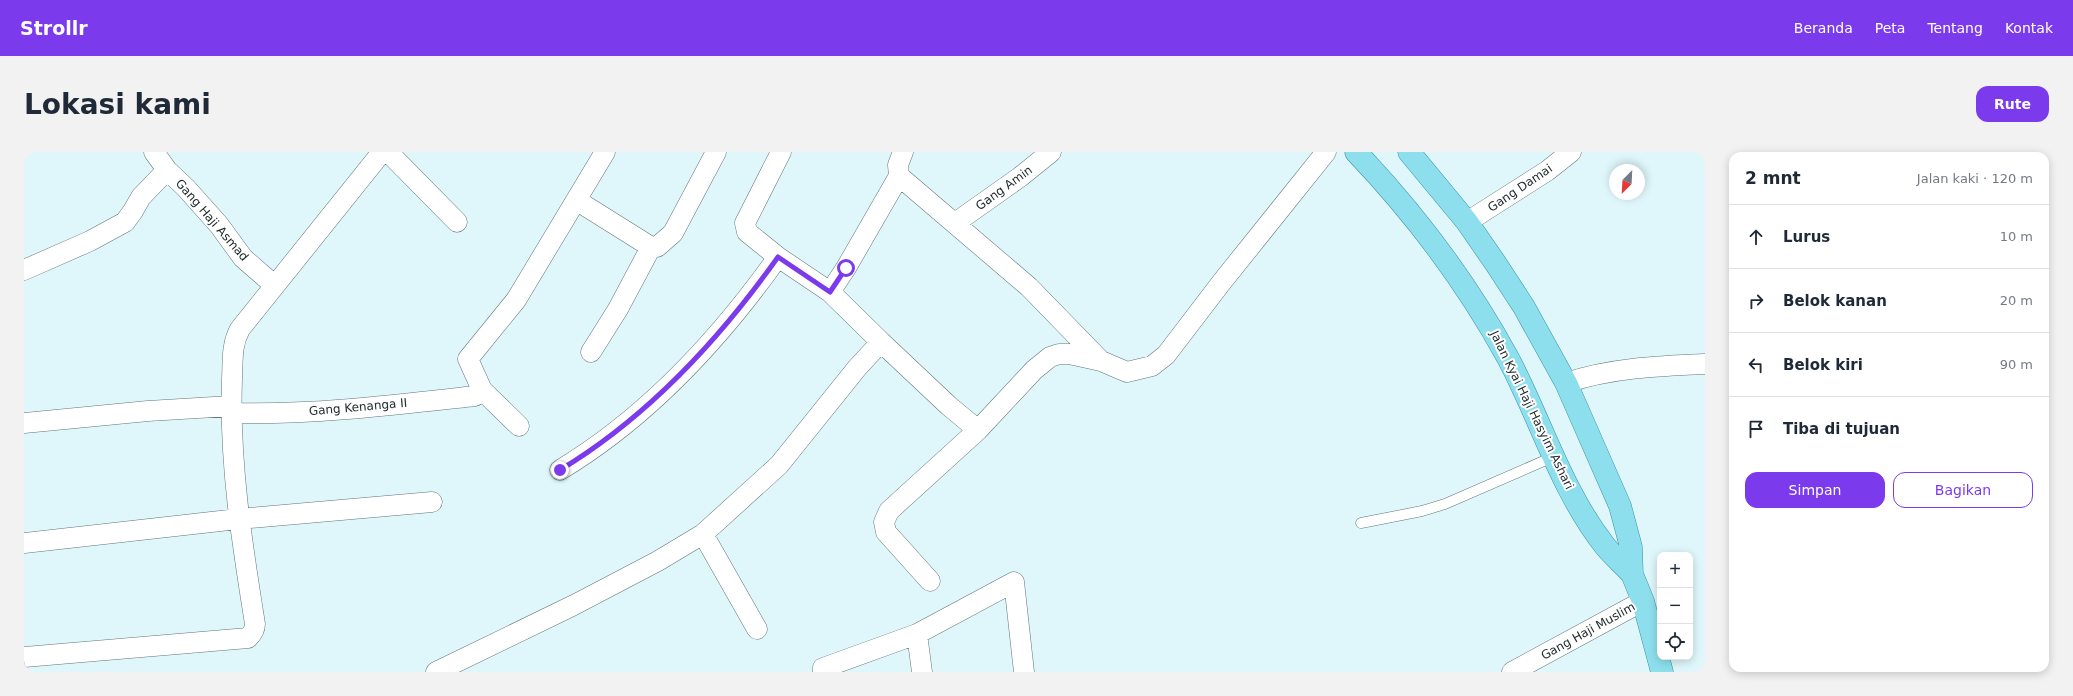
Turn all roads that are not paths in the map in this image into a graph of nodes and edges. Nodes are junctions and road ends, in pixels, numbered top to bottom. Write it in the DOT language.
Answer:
graph roads {
  1 [pos="154,152"];
  2 [pos="382,152"];
  3 [pos="388,152"];
  4 [pos="605,152"];
  5 [pos="716,152"];
  6 [pos="781,152"];
  7 [pos="903,152"];
  8 [pos="1051,152"];
  9 [pos="1326,152"];
  10 [pos="1356,152"];
  11 [pos="1571,152"];
  12 [pos="1416,154"];
  13 [pos="167,170"];
  14 [pos="898,176"];
  15 [pos="576,200"];
  16 [pos="457,222"];
  17 [pos="1467,222"];
  18 [pos="955,223"];
  19 [pos="650,247"];
  20 [pos="778,257"];
  21 [pos="24,270"];
  22 [pos="274,286"];
  23 [pos="830,292"];
  24 [pos="881,342"];
  25 [pos="591,352"];
  26 [pos="1101,361"];
  27 [pos="1705,364"];
  28 [pos="1566,383"];
  29 [pos="482,390"];
  30 [pos="231,409"];
  31 [pos="24,423"];
  32 [pos="519,426"];
  33 [pos="978,430"];
  34 [pos="1553,457"];
  35 [pos="560,470"];
  36 [pos="432,502"];
  37 [pos="238,519"];
  38 [pos="1361,523"];
  39 [pos="703,534"];
  40 [pos="24,543"];
  41 [pos="1632,574"];
  42 [pos="930,581"];
  43 [pos="1643,601"];
  44 [pos="757,629"];
  45 [pos="917,634"];
  46 [pos="24,657"];
  47 [pos="436,672"];
  48 [pos="823,672"];
  49 [pos="922,672"];
  50 [pos="1024,672"];
  51 [pos="1512,672"];
  52 [pos="1662,672"];
  1 -- 13 [label="street, Gang Haji Asmad"];
  2 -- 22 [label="street"];
  3 -- 16 [label="street"];
  4 -- 15 [label="street"];
  5 -- 19 [label="street"];
  6 -- 20 [label="street"];
  7 -- 14 [label="street"];
  8 -- 18 [label="street, Gang Amin"];
  9 -- 26 [label="street"];
  10 -- 34 [label="main road, Jalan Kyai Haji Hasyim Ashari"];
  11 -- 17 [label="street, Gang Damai"];
  12 -- 17 [label="main road, Jalan Kyai Haji Hasyim Ashari"];
  13 -- 21 [label="street"];
  13 -- 22 [label="street, Gang Haji Asmad"];
  14 -- 18 [label="street"];
  14 -- 23 [label="street"];
  15 -- 19 [label="street"];
  15 -- 29 [label="street"];
  17 -- 28 [label="main road, Jalan Kyai Haji Hasyim Ashari"];
  18 -- 26 [label="street"];
  19 -- 25 [label="street"];
  20 -- 23 [label="street"];
  20 -- 35 [label="street"];
  22 -- 30 [label="street"];
  23 -- 24 [label="street"];
  24 -- 33 [label="street"];
  24 -- 39 [label="street"];
  26 -- 33 [label="street"];
  27 -- 28 [label="street"];
  28 -- 41 [label="main road, Jalan Kyai Haji Hasyim Ashari"];
  29 -- 30 [label="street, Gang Kenanga II"];
  29 -- 32 [label="street"];
  30 -- 31 [label="street, Gang Kenanga II"];
  30 -- 37 [label="street"];
  33 -- 42 [label="street"];
  34 -- 38 [label="lane"];
  34 -- 41 [label="main road, Jalan Kyai Haji Hasyim Ashari"];
  36 -- 37 [label="street"];
  37 -- 40 [label="street"];
  37 -- 46 [label="street"];
  39 -- 44 [label="street"];
  39 -- 47 [label="street"];
  41 -- 43 [label="main road, Jalan Kyai Haji Hasyim Ashari"];
  43 -- 51 [label="street, Gang Haji Muslim"];
  43 -- 52 [label="main road, Jalan Kyai Haji Hasyim Ashari"];
  45 -- 48 [label="street"];
  45 -- 49 [label="street"];
  45 -- 50 [label="street"];
}
